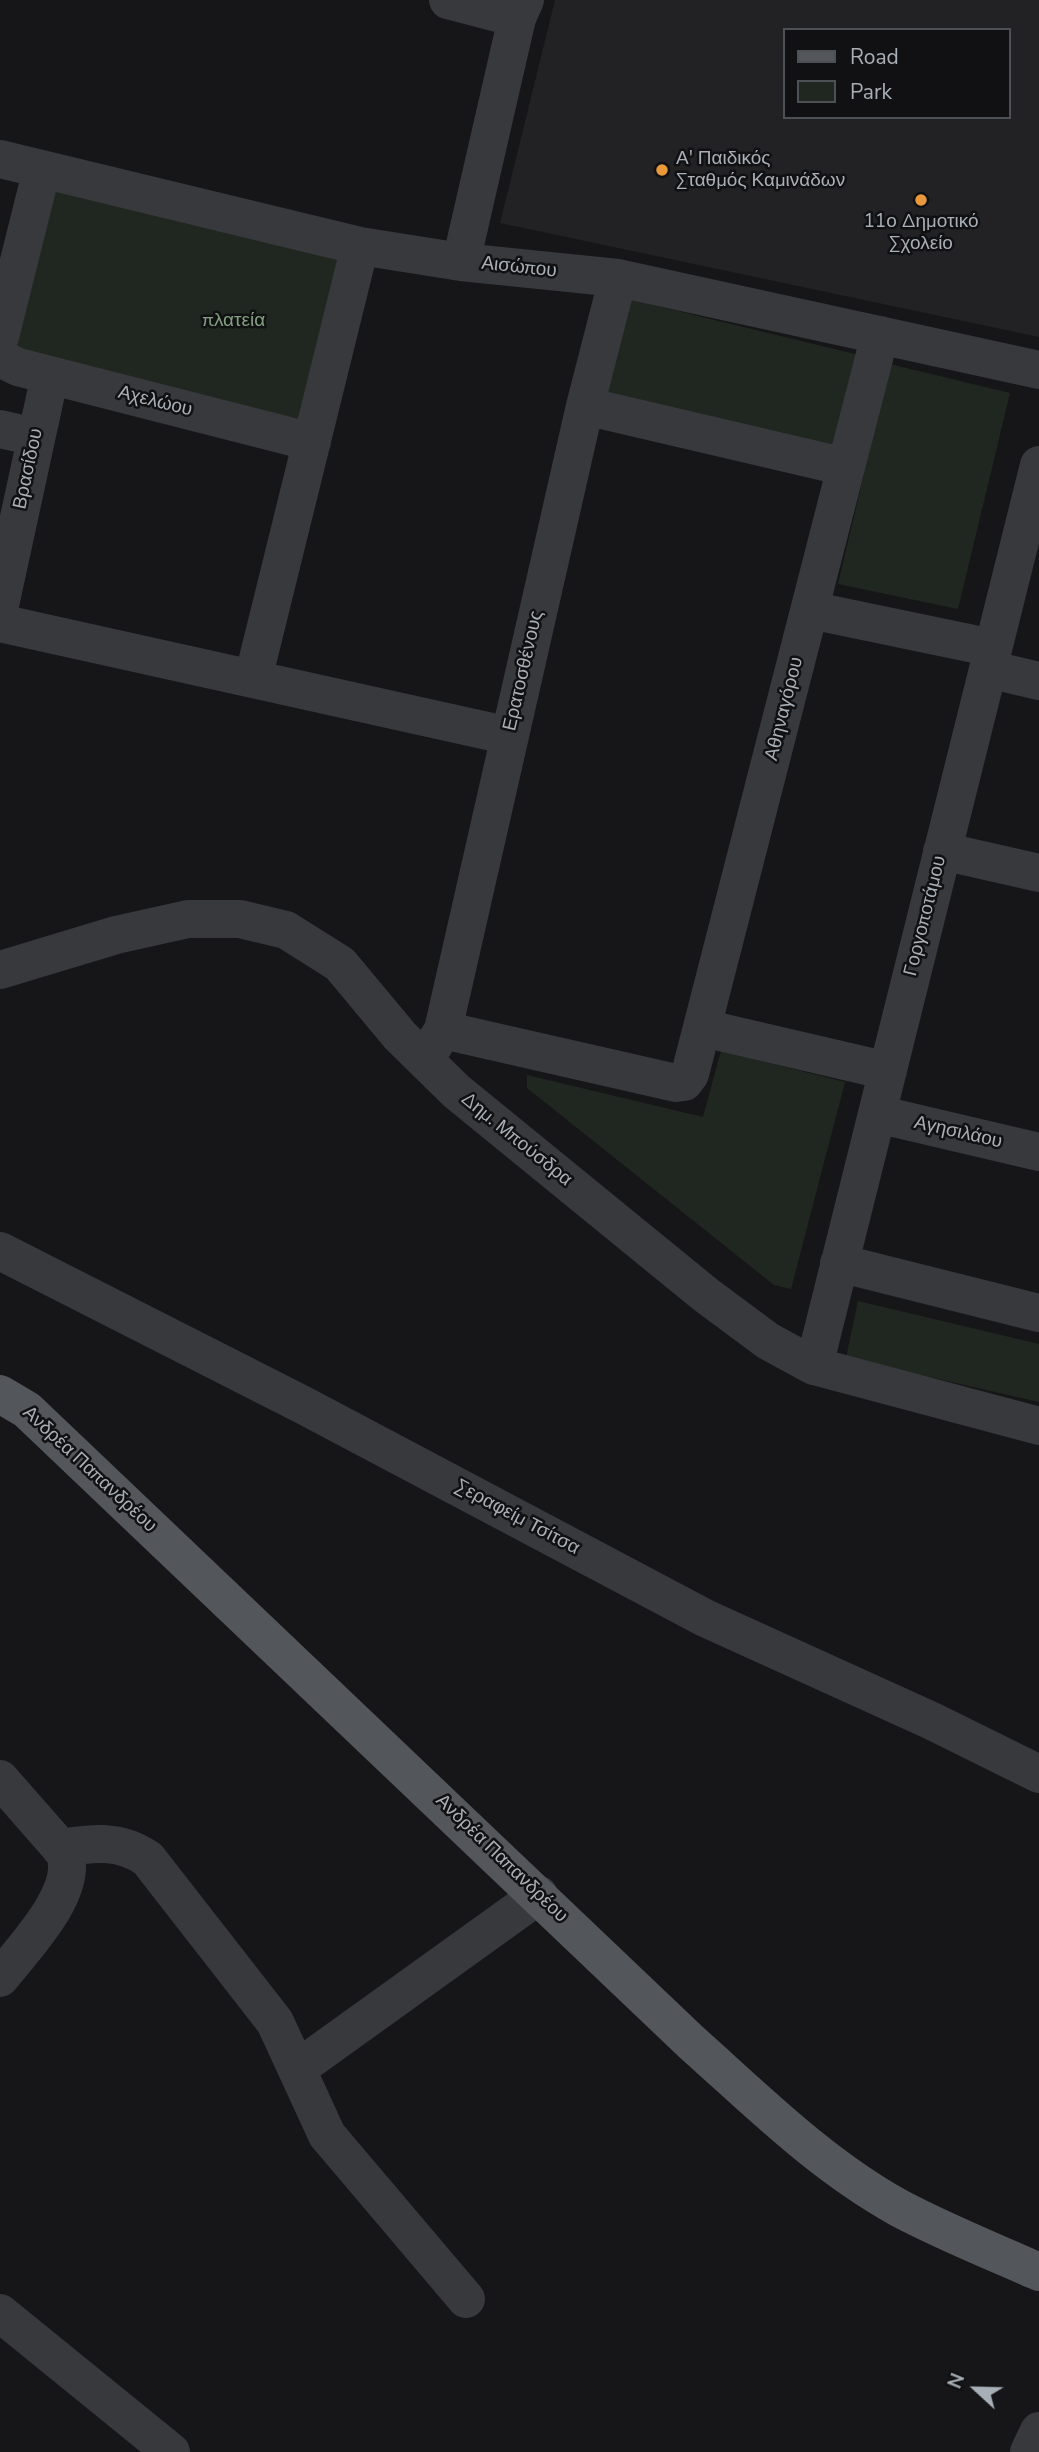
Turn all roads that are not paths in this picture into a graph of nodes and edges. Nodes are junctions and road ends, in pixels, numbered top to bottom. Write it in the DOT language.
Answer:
graph roads {
  1 [pos="448,0"];
  2 [pos="521,9"];
  3 [pos="0,159"];
  4 [pos="43,169"];
  5 [pos="360,246"];
  6 [pos="461,262"];
  7 [pos="618,278"];
  8 [pos="880,335"];
  9 [pos="0,337"];
  10 [pos="0,358"];
  11 [pos="1039,370"];
  12 [pos="50,375"];
  13 [pos="585,406"];
  14 [pos="0,429"];
  15 [pos="36,437"];
  16 [pos="312,442"];
  17 [pos="1039,465"];
  18 [pos="846,467"];
  19 [pos="0,605"];
  20 [pos="810,610"];
  21 [pos="0,623"];
  22 [pos="991,659"];
  23 [pos="253,679"];
  24 [pos="1039,681"];
  25 [pos="510,736"];
  26 [pos="942,851"];
  27 [pos="1039,873"];
  28 [pos="0,970"];
  29 [pos="703,1028"];
  30 [pos="433,1046"];
  31 [pos="888,1071"];
  32 [pos="877,1114"];
  33 [pos="1039,1152"];
  34 [pos="0,1251"];
  35 [pos="839,1263"];
  36 [pos="1039,1313"];
  37 [pos="814,1367"];
  38 [pos="0,1394"];
  39 [pos="1039,1426"];
  40 [pos="1039,1774"];
  41 [pos="0,1779"];
  42 [pos="60,1848"];
  43 [pos="539,1895"];
  44 [pos="0,1978"];
  45 [pos="297,2069"];
  46 [pos="1039,2272"];
  47 [pos="466,2300"];
  48 [pos="0,2313"];
  49 [pos="1039,2431"];
  50 [pos="171,2452"];
  51 [pos="1029,2452"];
  1 -- 2 [label="street"];
  2 -- 6 [label="street"];
  3 -- 4 [label="street, Αισώπου"];
  4 -- 5 [label="street, Αισώπου"];
  4 -- 9 [label="street"];
  5 -- 6 [label="street, Αισώπου"];
  5 -- 16 [label="street"];
  6 -- 7 [label="street, Αισώπου"];
  7 -- 8 [label="street, Αισώπου"];
  7 -- 13 [label="street, Ερατοσθένους"];
  8 -- 11 [label="street, Αισώπου"];
  8 -- 18 [label="street, Αθηναγόρου"];
  10 -- 12 [label="street, Αχελώου"];
  12 -- 15 [label="street, Βρασίδου"];
  12 -- 16 [label="street, Αχελώου"];
  13 -- 18 [label="street"];
  13 -- 25 [label="street, Ερατοσθένους"];
  14 -- 15 [label="street"];
  15 -- 19 [label="street, Βρασίδου"];
  16 -- 23 [label="street"];
  17 -- 22 [label="street, Γοργοποτάμου"];
  18 -- 20 [label="street, Αθηναγόρου"];
  20 -- 22 [label="street"];
  20 -- 29 [label="street, Αθηναγόρου"];
  21 -- 23 [label="street"];
  22 -- 24 [label="street"];
  22 -- 26 [label="street, Γοργοποτάμου"];
  23 -- 25 [label="street"];
  25 -- 30 [label="street, Ερατοσθένους"];
  26 -- 27 [label="street"];
  26 -- 31 [label="street, Γοργοποτάμου"];
  28 -- 30 [label="street, Δημ. Μπούσδρα"];
  29 -- 30 [label="street, Αθηναγόρου"];
  29 -- 31 [label="street"];
  30 -- 37 [label="street, Δημ. Μπούσδρα"];
  31 -- 32 [label="street, Γοργοποτάμου"];
  32 -- 33 [label="street, Αγησιλάου"];
  32 -- 35 [label="street, Γοργοποτάμου"];
  34 -- 40 [label="street, Σεραφείμ Τσίτσα"];
  35 -- 36 [label="street"];
  35 -- 37 [label="street, Γοργοποτάμου"];
  37 -- 39 [label="street, Δημ. Μπούσδρα"];
  38 -- 43 [label="main road, Ανδρέα Παπανδρέου"];
  41 -- 42 [label="street"];
  42 -- 44 [label="street"];
  42 -- 45 [label="street"];
  43 -- 45 [label="street"];
  43 -- 46 [label="main road, Ανδρέα Παπανδρέου"];
  45 -- 47 [label="street"];
  48 -- 50 [label="street"];
  49 -- 51 [label="street"];
}
